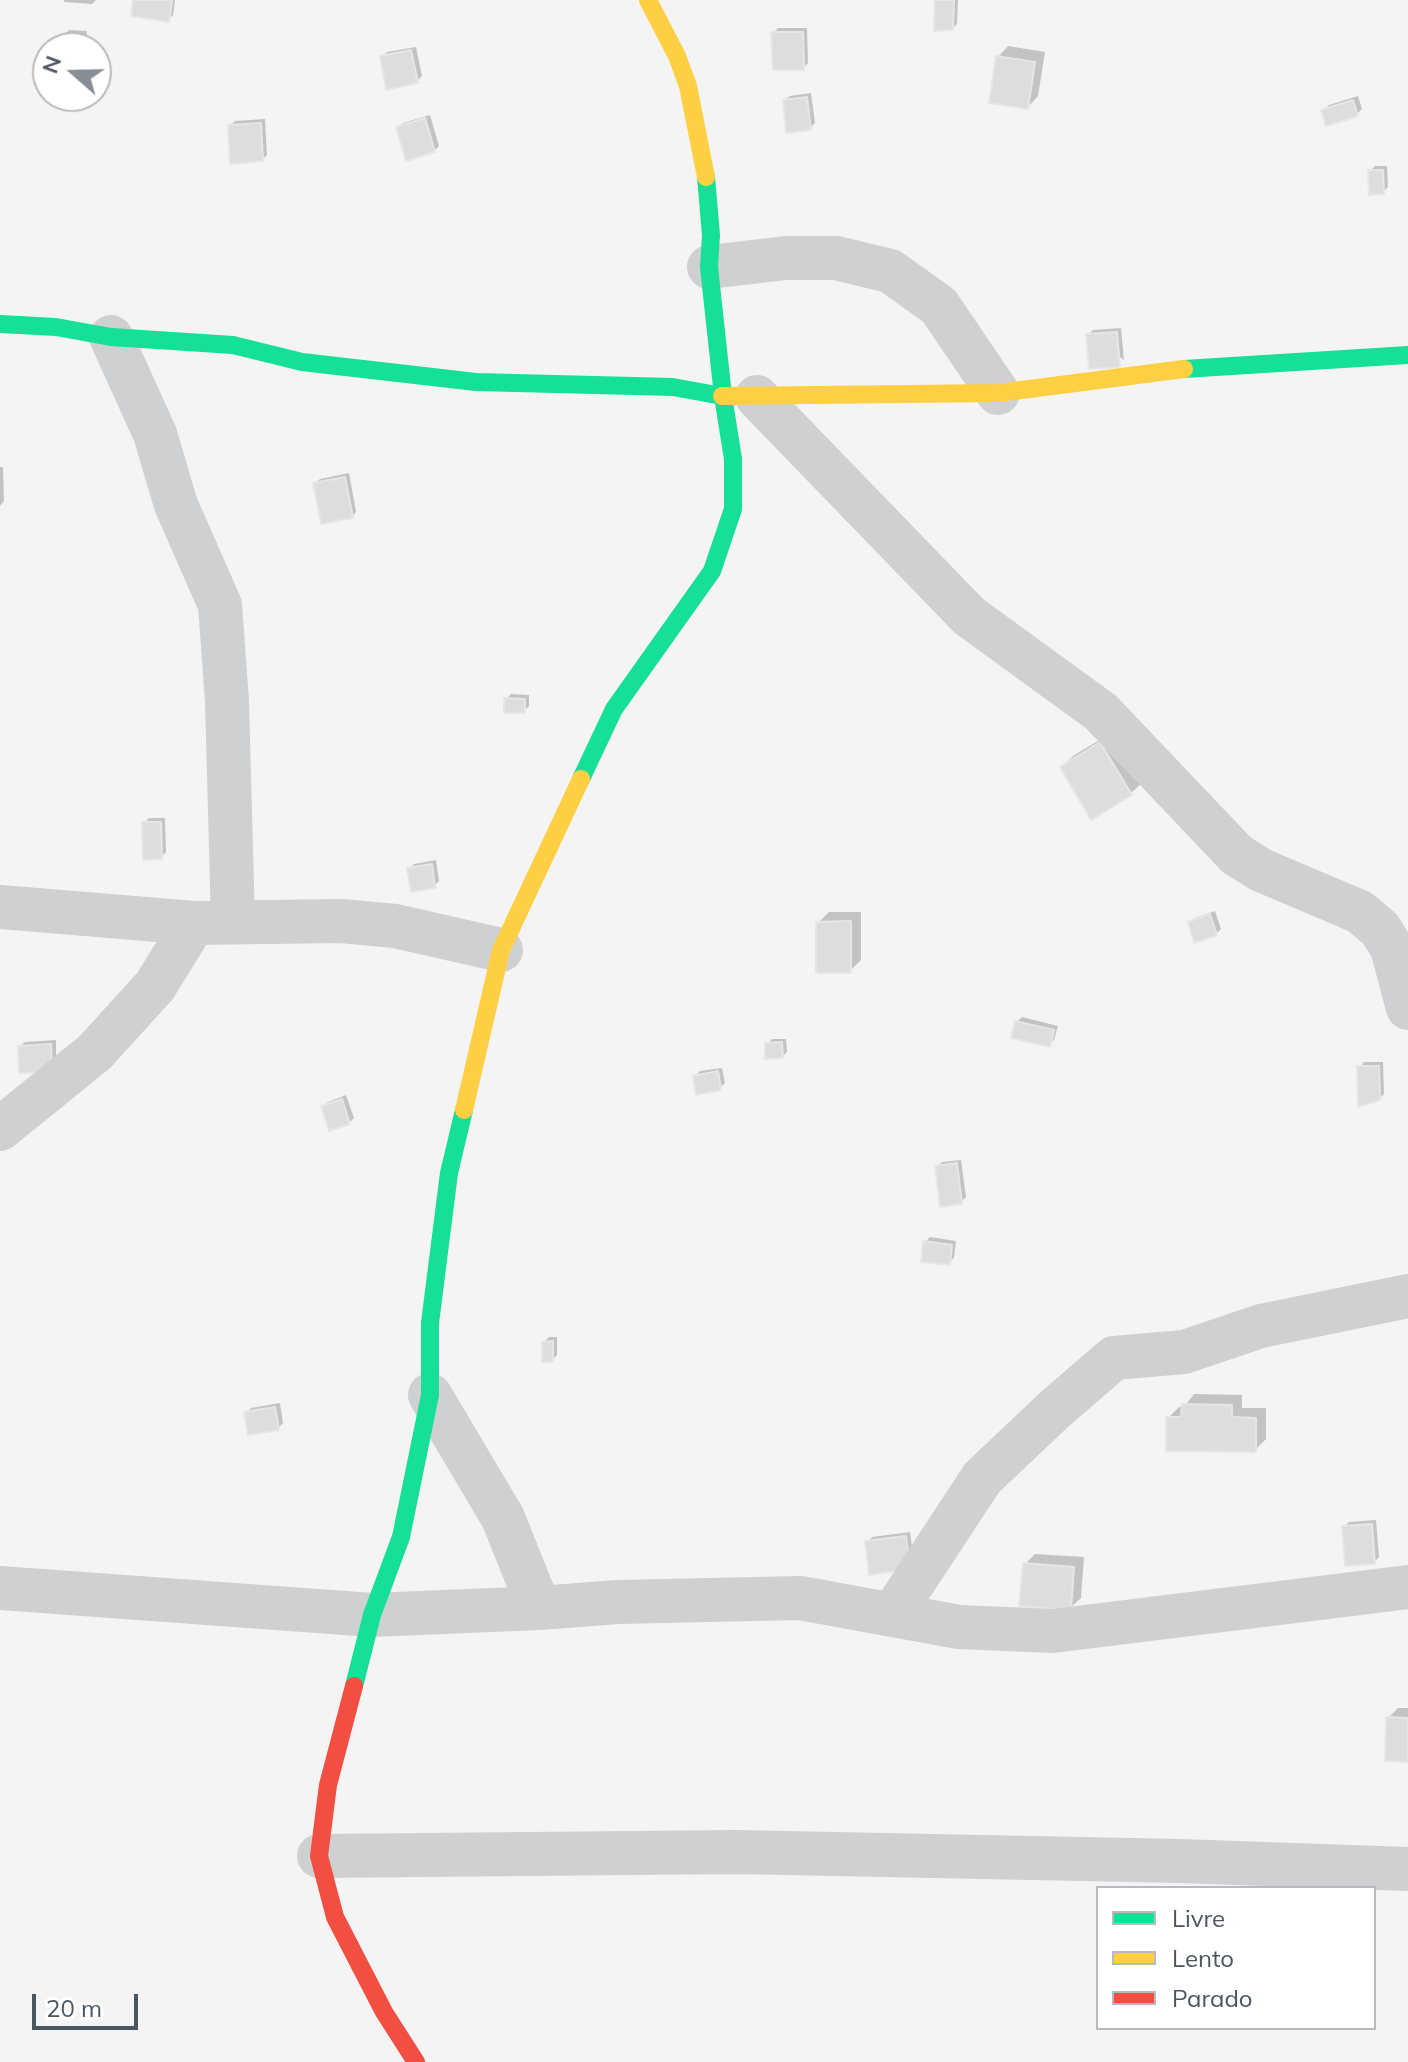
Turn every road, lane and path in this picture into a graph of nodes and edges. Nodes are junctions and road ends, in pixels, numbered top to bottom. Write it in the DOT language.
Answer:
graph roads {
  1 [pos="648,0"];
  2 [pos="709,267"];
  3 [pos="0,324"];
  4 [pos="111,337"];
  5 [pos="1408,355"];
  6 [pos="998,393"];
  7 [pos="740,396"];
  8 [pos="0,907"];
  9 [pos="214,922"];
  10 [pos="501,950"];
  11 [pos="1408,1008"];
  12 [pos="0,1129"];
  13 [pos="1408,1296"];
  14 [pos="430,1395"];
  15 [pos="1408,1587"];
  16 [pos="0,1588"];
  17 [pos="539,1608"];
  18 [pos="372,1615"];
  19 [pos="892,1615"];
  20 [pos="319,1856"];
  21 [pos="1408,1869"];
  22 [pos="416,2062"];
  1 -- 2 [label="street"];
  2 -- 6 [label="street"];
  2 -- 7 [label="street"];
  3 -- 4 [label="street"];
  4 -- 7 [label="street"];
  4 -- 9 [label="street"];
  5 -- 6 [label="street"];
  6 -- 7 [label="street"];
  7 -- 10 [label="street"];
  7 -- 11 [label="street"];
  8 -- 9 [label="street"];
  9 -- 10 [label="street"];
  9 -- 12 [label="street"];
  10 -- 14 [label="street"];
  13 -- 19 [label="street"];
  14 -- 17 [label="street"];
  14 -- 18 [label="street"];
  15 -- 19 [label="street"];
  16 -- 18 [label="street"];
  17 -- 18 [label="street"];
  17 -- 19 [label="street"];
  18 -- 20 [label="street"];
  20 -- 21 [label="street"];
  20 -- 22 [label="street"];
}
